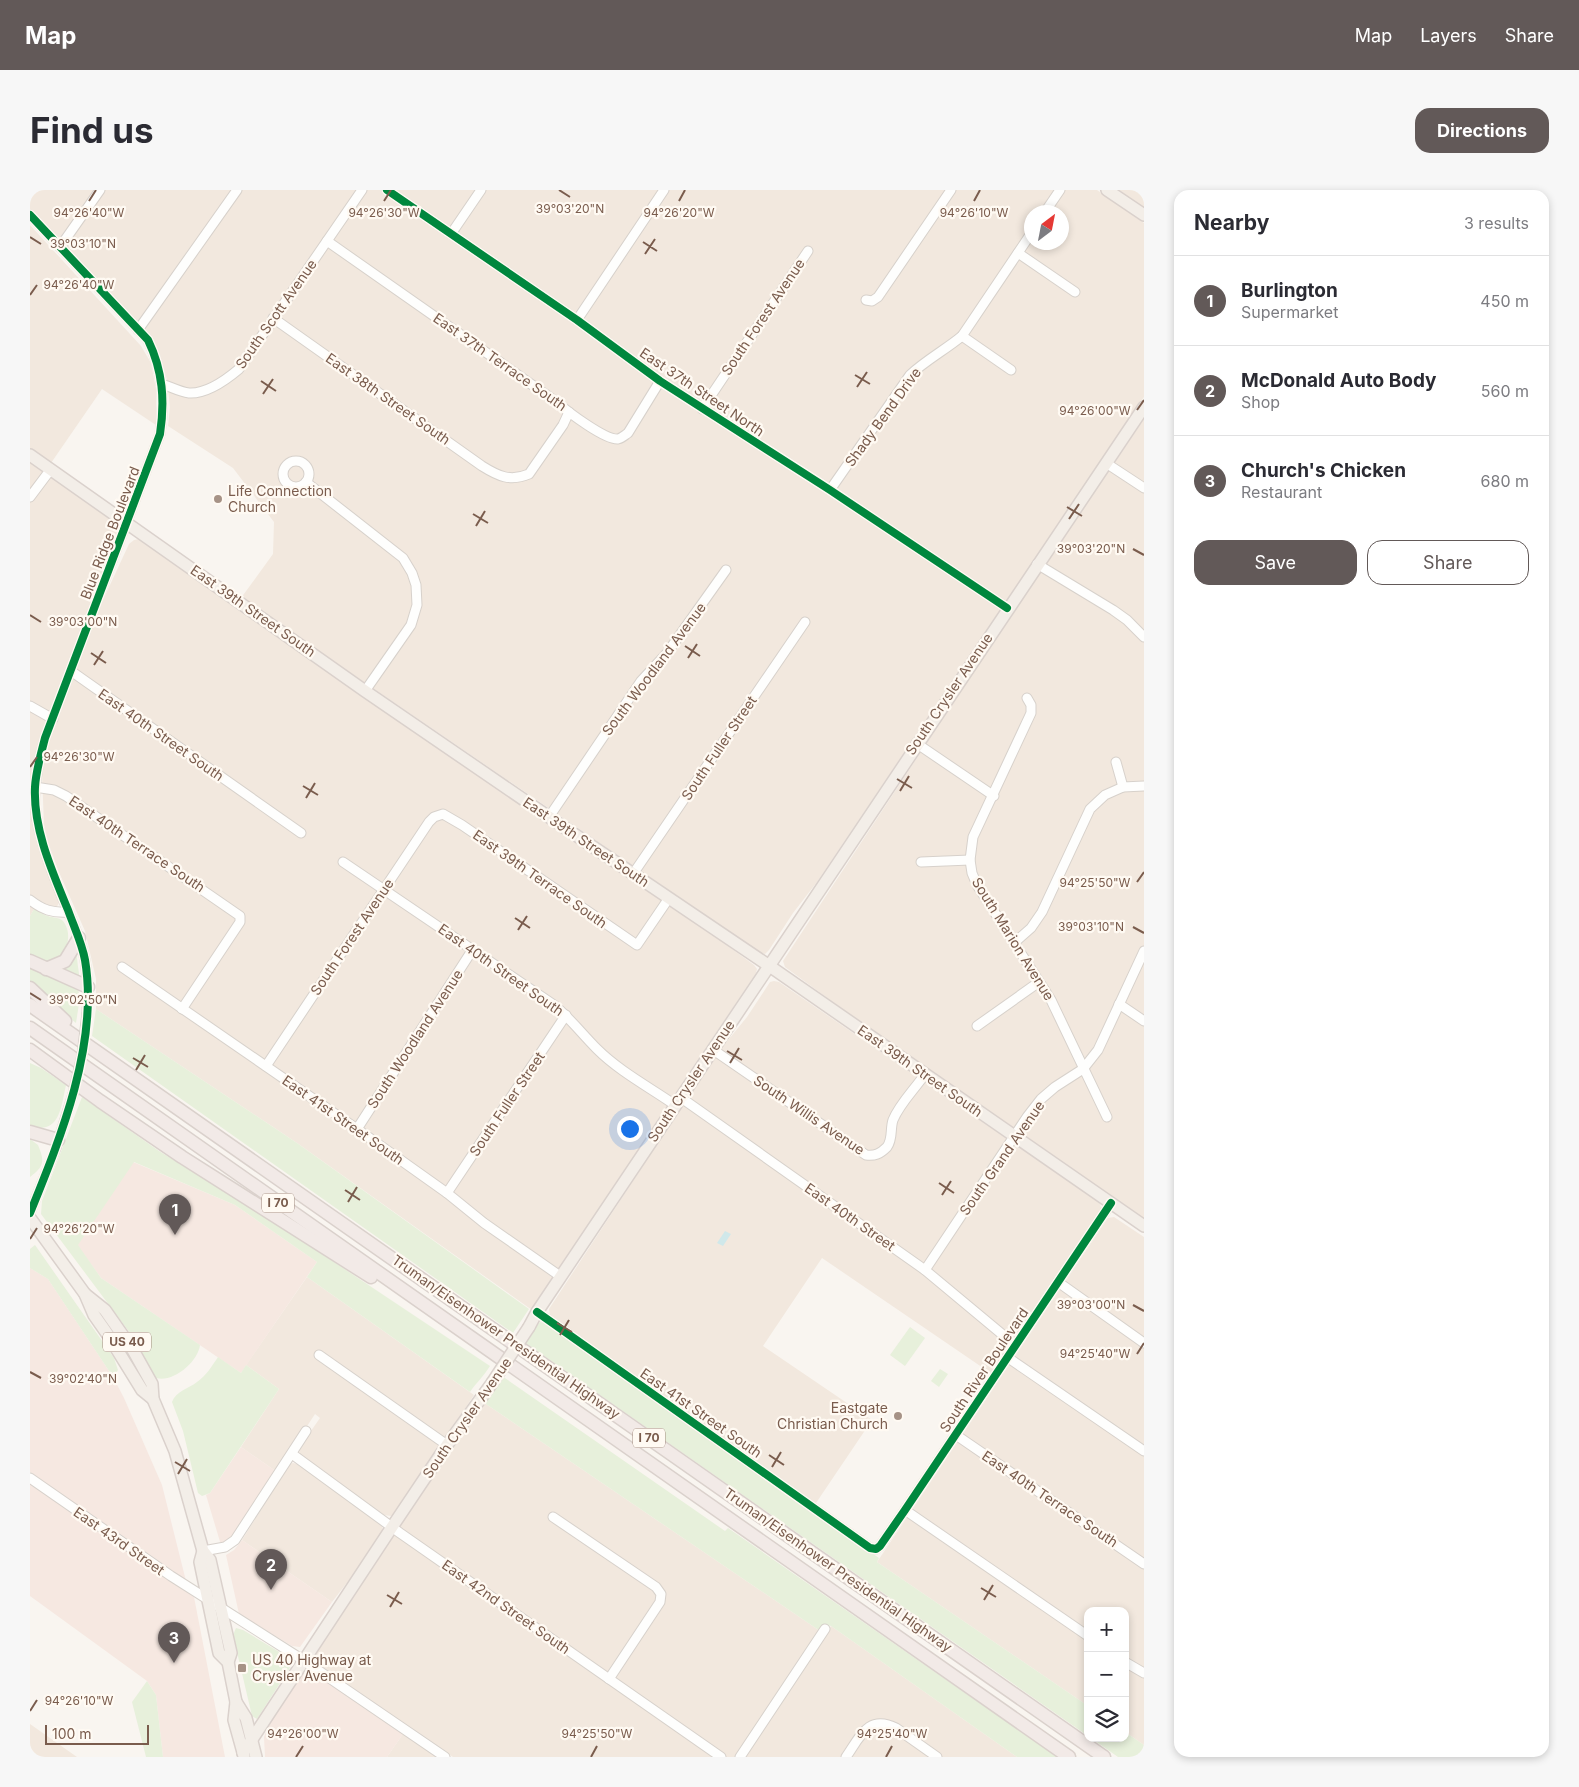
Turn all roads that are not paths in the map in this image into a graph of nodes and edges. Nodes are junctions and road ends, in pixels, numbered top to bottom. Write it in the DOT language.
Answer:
graph roads {
  1 [pos="100,190"];
  2 [pos="237,190"];
  3 [pos="362,190"];
  4 [pos="387,190"];
  5 [pos="481,190"];
  6 [pos="664,190"];
  7 [pos="951,190"];
  8 [pos="1060,190"];
  9 [pos="1107,190"];
  10 [pos="1050,205"];
  11 [pos="30,215"];
  12 [pos="1144,215"];
  13 [pos="451,234"];
  14 [pos="327,241"];
  15 [pos="1024,244"];
  16 [pos="60,247"];
  17 [pos="808,251"];
  18 [pos="1018,253"];
  19 [pos="1075,292"];
  20 [pos="866,300"];
  21 [pos="274,318"];
  22 [pos="577,320"];
  23 [pos="138,330"];
  24 [pos="962,336"];
  25 [pos="1011,370"];
  26 [pos="659,383"];
  27 [pos="162,384"];
  28 [pos="1144,407"];
  29 [pos="702,409"];
  30 [pos="569,412"];
  31 [pos="30,455"];
  32 [pos="1106,463"];
  33 [pos="51,469"];
  34 [pos="306,482"];
  35 [pos="1144,488"];
  36 [pos="830,490"];
  37 [pos="30,497"];
  38 [pos="127,522"];
  39 [pos="1037,564"];
  40 [pos="726,570"];
  41 [pos="1007,608"];
  42 [pos="805,622"];
  43 [pos="1144,637"];
  44 [pos="71,671"];
  45 [pos="365,691"];
  46 [pos="1027,698"];
  47 [pos="30,706"];
  48 [pos="53,719"];
  49 [pos="916,743"];
  50 [pos="1116,762"];
  51 [pos="1144,786"];
  52 [pos="35,787"];
  53 [pos="1123,787"];
  54 [pos="994,796"];
  55 [pos="443,814"];
  56 [pos="549,817"];
  57 [pos="301,833"];
  58 [pos="970,860"];
  59 [pos="343,862"];
  60 [pos="921,862"];
  61 [pos="633,874"];
  62 [pos="384,889"];
  63 [pos="669,898"];
  64 [pos="30,900"];
  65 [pos="68,912"];
  66 [pos="79,938"];
  67 [pos="1014,944"];
  68 [pos="473,949"];
  69 [pos="1144,951"];
  70 [pos="30,961"];
  71 [pos="768,965"];
  72 [pos="122,967"];
  73 [pos="46,969"];
  74 [pos="1039,982"];
  75 [pos="88,987"];
  76 [pos="30,988"];
  77 [pos="1119,1004"];
  78 [pos="30,1005"];
  79 [pos="182,1009"];
  80 [pos="566,1014"];
  81 [pos="1144,1021"];
  82 [pos="977,1026"];
  83 [pos="30,1028"];
  84 [pos="94,1048"];
  85 [pos="712,1049"];
  86 [pos="30,1050"];
  87 [pos="30,1057"];
  88 [pos="266,1066"];
  89 [pos="1083,1069"];
  90 [pos="60,1073"];
  91 [pos="925,1074"];
  92 [pos="677,1101"];
  93 [pos="1107,1117"];
  94 [pos="356,1129"];
  95 [pos="30,1132"];
  96 [pos="1015,1136"];
  97 [pos="58,1140"];
  98 [pos="447,1193"];
  99 [pos="1111,1203"];
  100 [pos="30,1213"];
  101 [pos="30,1218"];
  102 [pos="1144,1226"];
  103 [pos="925,1270"];
  104 [pos="560,1276"];
  105 [pos="1058,1282"];
  106 [pos="537,1312"];
  107 [pos="477,1343"];
  108 [pos="1144,1343"];
  109 [pos="1015,1345"];
  110 [pos="319,1355"];
  111 [pos="1008,1357"];
  112 [pos="306,1431"];
  113 [pos="956,1435"];
  114 [pos="447,1445"];
  115 [pos="1144,1451"];
  116 [pos="292,1454"];
  117 [pos="30,1478"];
  118 [pos="905,1510"];
  119 [pos="553,1517"];
  120 [pos="392,1527"];
  121 [pos="876,1549"];
  122 [pos="203,1551"];
  123 [pos="1144,1564"];
  124 [pos="209,1602"];
  125 [pos="221,1609"];
  126 [pos="825,1629"];
  127 [pos="1084,1633"];
  128 [pos="303,1660"];
  129 [pos="228,1662"];
  130 [pos="1129,1665"];
  131 [pos="1144,1673"];
  132 [pos="609,1679"];
  133 [pos="236,1702"];
  134 [pos="252,1739"];
  135 [pos="243,1756"];
  136 [pos="256,1757"];
  137 [pos="445,1757"];
  138 [pos="721,1757"];
  139 [pos="740,1757"];
  140 [pos="846,1757"];
  141 [pos="937,1757"];
  142 [pos="1069,1757"];
  143 [pos="1104,1757"];
  1 -- 16 [label="street"];
  2 -- 23 [label="street"];
  3 -- 14 [label="street, South Scott Avenue"];
  4 -- 13 [label="street, East 37th Street North"];
  5 -- 13 [label="street"];
  6 -- 22 [label="street"];
  7 -- 20 [label="street"];
  8 -- 10 [label="street"];
  9 -- 12 [label="main road"];
  11 -- 16 [label="street, Blue Ridge Boulevard"];
  13 -- 22 [label="street, East 37th Street North"];
  14 -- 21 [label="street, South Scott Avenue"];
  14 -- 30 [label="street, East 37th Terrace South"];
  15 -- 18 [label="street, Shady Bend Drive"];
  16 -- 23 [label="street, Blue Ridge Boulevard"];
  17 -- 29 [label="street, South Forest Avenue"];
  18 -- 19 [label="street"];
  18 -- 24 [label="street, Shady Bend Drive"];
  21 -- 27 [label="street, South Scott Avenue"];
  21 -- 30 [label="street, East 38th Street South"];
  22 -- 26 [label="street, East 37th Street North"];
  23 -- 27 [label="street, Blue Ridge Boulevard"];
  24 -- 25 [label="street"];
  24 -- 36 [label="street, Shady Bend Drive"];
  26 -- 29 [label="street, East 37th Street North"];
  26 -- 30 [label="street, East 37th Terrace South"];
  27 -- 38 [label="street, Blue Ridge Boulevard"];
  28 -- 32 [label="main road, South Crysler Avenue"];
  29 -- 36 [label="street, East 37th Street North"];
  31 -- 33 [label="main road, East 39th Street South"];
  32 -- 35 [label="street"];
  32 -- 39 [label="main road, South Crysler Avenue"];
  33 -- 37 [label="street"];
  33 -- 38 [label="main road, East 39th Street South"];
  34 -- 45 [label="street"];
  36 -- 41 [label="street, East 37th Street North"];
  38 -- 44 [label="street, Blue Ridge Boulevard"];
  38 -- 45 [label="main road, East 39th Street South"];
  39 -- 41 [label="main road, South Crysler Avenue"];
  39 -- 43 [label="street"];
  40 -- 56 [label="street, South Woodland Avenue"];
  41 -- 49 [label="main road, South Crysler Avenue"];
  42 -- 61 [label="street, South Fuller Street"];
  44 -- 48 [label="street, Blue Ridge Boulevard"];
  44 -- 57 [label="street, East 40th Street South"];
  45 -- 56 [label="main road, East 39th Street South"];
  46 -- 54 [label="street, South Marion Avenue"];
  47 -- 48 [label="street"];
  48 -- 52 [label="street, Blue Ridge Boulevard"];
  49 -- 54 [label="street"];
  49 -- 71 [label="main road, South Crysler Avenue"];
  50 -- 53 [label="street"];
  51 -- 53 [label="street"];
  52 -- 65 [label="street, Blue Ridge Boulevard"];
  52 -- 79 [label="street, East 40th Terrace South"];
  53 -- 67 [label="street"];
  54 -- 58 [label="street, South Marion Avenue"];
  55 -- 62 [label="street, South Forest Avenue"];
  55 -- 63 [label="street, East 39th Terrace South"];
  56 -- 61 [label="main road, East 39th Street South"];
  58 -- 60 [label="street"];
  58 -- 67 [label="street, South Marion Avenue"];
  59 -- 62 [label="street, East 40th Street South"];
  61 -- 63 [label="main road, East 39th Street South"];
  62 -- 68 [label="street, East 40th Street South"];
  62 -- 88 [label="street, South Forest Avenue"];
  63 -- 71 [label="main road, East 39th Street South"];
  64 -- 65 [label="street"];
  65 -- 66 [label="street, Blue Ridge Boulevard"];
  66 -- 73 [label="highway"];
  66 -- 75 [label="street, Blue Ridge Boulevard"];
  67 -- 74 [label="street, South Marion Avenue"];
  68 -- 80 [label="street, East 40th Street South"];
  68 -- 94 [label="street, South Woodland Avenue"];
  69 -- 77 [label="street, South Grand Avenue"];
  70 -- 73 [label="highway"];
  71 -- 85 [label="main road, South Crysler Avenue"];
  71 -- 91 [label="main road, East 39th Street South"];
  72 -- 79 [label="street, East 41st Street South"];
  73 -- 75 [label="highway"];
  74 -- 82 [label="street"];
  74 -- 89 [label="street, South Marion Avenue"];
  75 -- 97 [label="street, Blue Ridge Boulevard, bridge"];
  76 -- 84 [label="highway"];
  77 -- 81 [label="street"];
  77 -- 89 [label="street, South Grand Avenue"];
  78 -- 84 [label="highway, Truman/Eisenhower Presidential Highway / I 70"];
  79 -- 88 [label="street, East 41st Street South"];
  80 -- 92 [label="street, East 40th Street South"];
  80 -- 98 [label="street, South Fuller Street"];
  83 -- 107 [label="highway, Truman/Eisenhower Presidential Highway / I 70"];
  84 -- 143 [label="highway, Truman/Eisenhower Presidential Highway / I 70"];
  85 -- 91 [label="street, South Willis Avenue"];
  85 -- 92 [label="main road, South Crysler Avenue"];
  86 -- 90 [label="highway"];
  87 -- 90 [label="highway"];
  88 -- 94 [label="street, East 41st Street South"];
  89 -- 93 [label="street, South Marion Avenue"];
  89 -- 96 [label="street, South Grand Avenue"];
  90 -- 107 [label="highway"];
  91 -- 96 [label="main road, East 39th Street South"];
  92 -- 103 [label="street, East 40th Street"];
  92 -- 104 [label="main road, South Crysler Avenue"];
  94 -- 98 [label="street, East 41st Street South"];
  95 -- 97 [label="highway"];
  96 -- 99 [label="main road, East 39th Street South"];
  96 -- 103 [label="street, South Grand Avenue"];
  97 -- 100 [label="street, Blue Ridge Boulevard"];
  98 -- 104 [label="street, East 41st Street South"];
  99 -- 102 [label="main road, East 39th Street South"];
  99 -- 105 [label="street, South River Boulevard"];
  101 -- 122 [label="main road, US 40"];
  103 -- 109 [label="street, East 40th Street"];
  104 -- 106 [label="main road, South Crysler Avenue"];
  105 -- 108 [label="street"];
  105 -- 109 [label="street, South River Boulevard"];
  106 -- 114 [label="main road, South Crysler Avenue, bridge"];
  106 -- 121 [label="street, East 41st Street South"];
  107 -- 142 [label="highway, Truman/Eisenhower Presidential Highway / I 70"];
  109 -- 111 [label="street, South River Boulevard"];
  110 -- 114 [label="street"];
  111 -- 113 [label="street, South River Boulevard"];
  111 -- 115 [label="street"];
  112 -- 116 [label="street"];
  113 -- 118 [label="street, South River Boulevard"];
  113 -- 123 [label="street, East 40th Terrace South"];
  114 -- 120 [label="main road, South Crysler Avenue"];
  116 -- 120 [label="street, East 42nd Street South"];
  116 -- 122 [label="street"];
  117 -- 124 [label="street, East 43rd Street"];
  118 -- 121 [label="street, South River Boulevard"];
  118 -- 127 [label="street"];
  119 -- 132 [label="street"];
  120 -- 128 [label="main road, South Crysler Avenue"];
  120 -- 132 [label="street, East 42nd Street South"];
  122 -- 124 [label="main road, US 40"];
  122 -- 125 [label="main road, US 40"];
  124 -- 125 [label="street, East 43rd Street"];
  124 -- 129 [label="main road, US 40"];
  125 -- 128 [label="street, East 43rd Street"];
  125 -- 129 [label="main road, US 40"];
  126 -- 139 [label="street"];
  128 -- 134 [label="main road, South Crysler Avenue"];
  128 -- 137 [label="street, East 43rd Street"];
  129 -- 133 [label="main road, US 40"];
  130 -- 131 [label="street"];
  132 -- 138 [label="street, East 42nd Street South"];
  133 -- 134 [label="main road, US 40"];
  133 -- 135 [label="main road, US 40"];
  134 -- 135 [label="main road, South Crysler Avenue"];
  134 -- 136 [label="main road, US 40"];
  140 -- 141 [label="street"];
}
